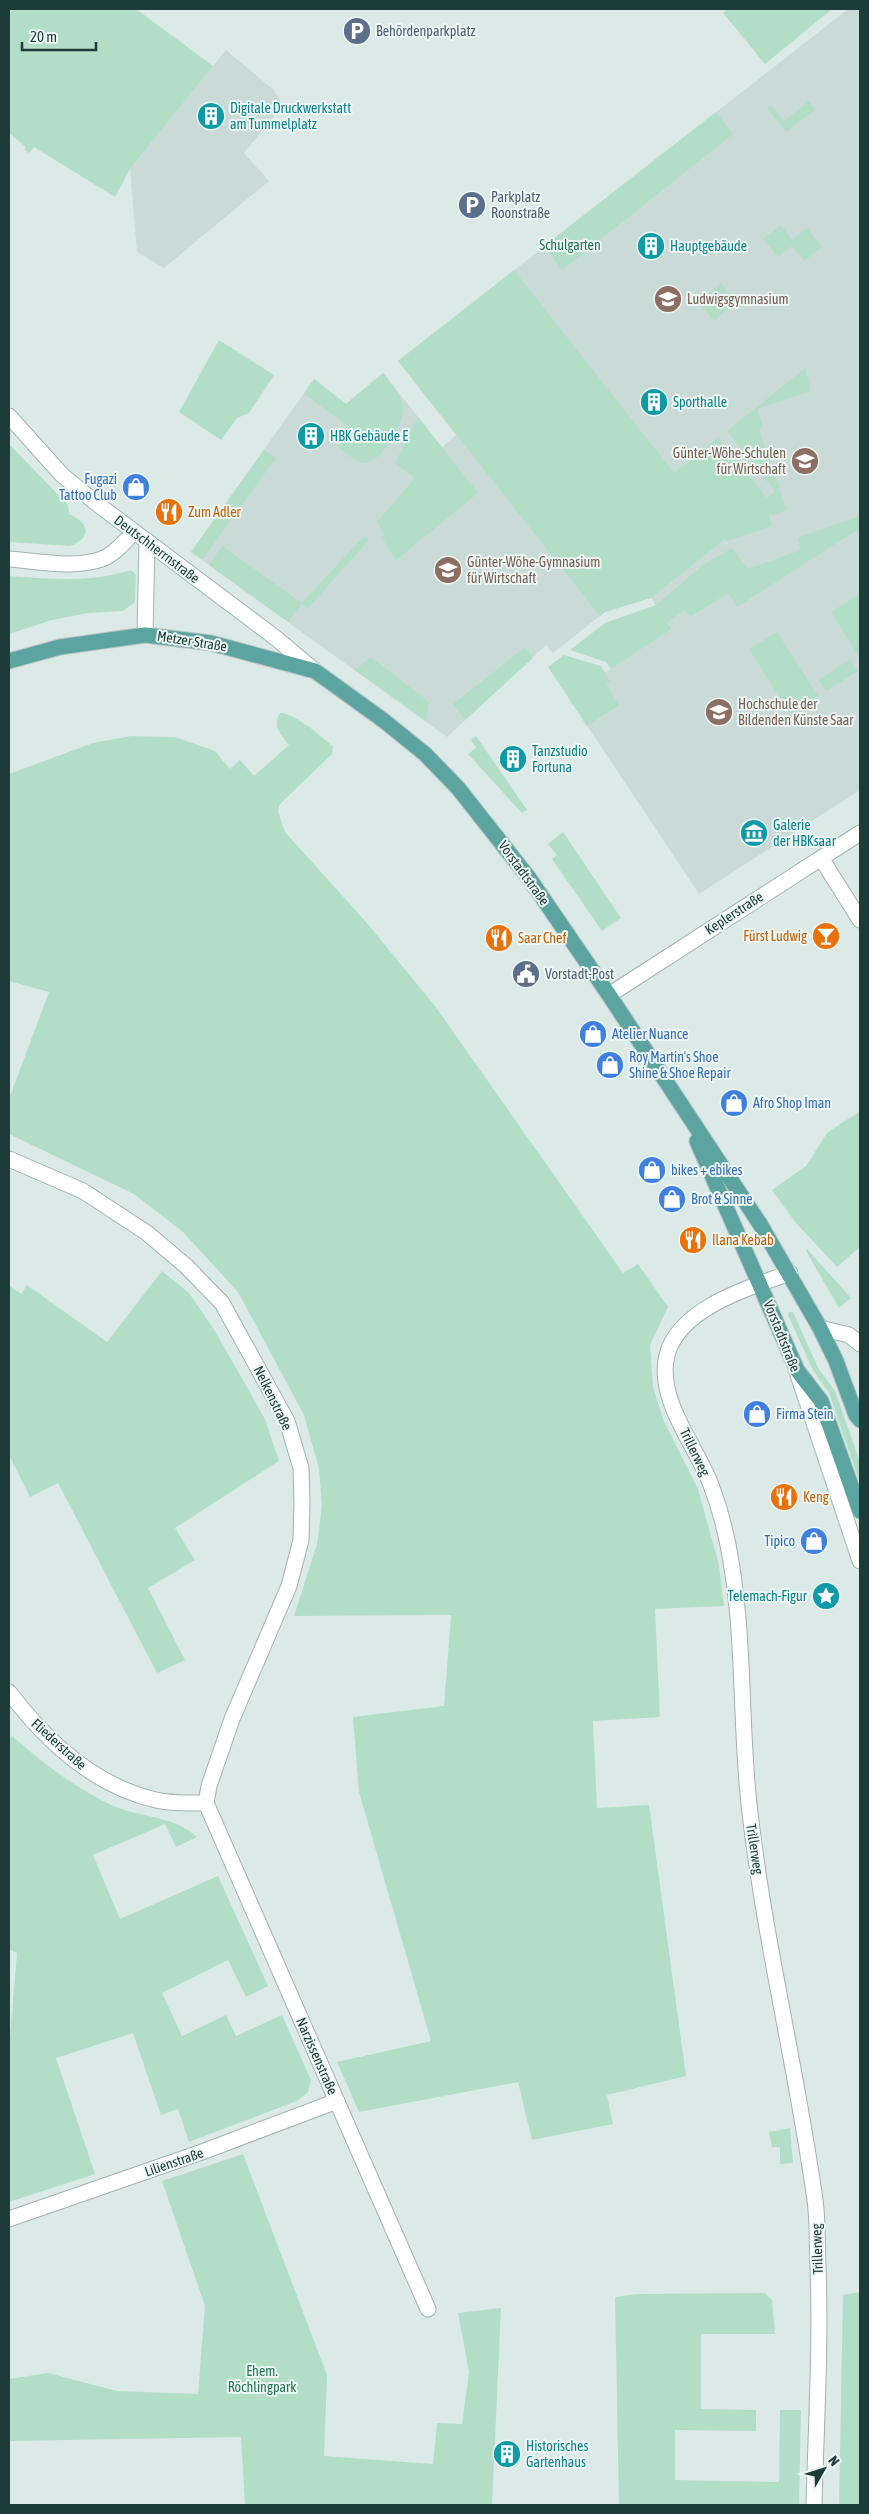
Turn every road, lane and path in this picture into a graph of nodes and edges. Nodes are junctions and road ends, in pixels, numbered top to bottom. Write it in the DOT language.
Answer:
graph roads {
  1 [pos="9,416"];
  2 [pos="140,536"];
  3 [pos="9,559"];
  4 [pos="145,635"];
  5 [pos="9,661"];
  6 [pos="315,670"];
  7 [pos="860,833"];
  8 [pos="821,858"];
  9 [pos="860,920"];
  10 [pos="609,995"];
  11 [pos="688,1116"];
  12 [pos="9,1159"];
  13 [pos="790,1273"];
  14 [pos="760,1283"];
  15 [pos="820,1328"];
  16 [pos="860,1344"];
  17 [pos="797,1370"];
  18 [pos="859,1421"];
  19 [pos="860,1510"];
  20 [pos="860,1561"];
  21 [pos="9,1692"];
  22 [pos="206,1803"];
  23 [pos="337,2101"];
  24 [pos="9,2219"];
  25 [pos="428,2309"];
  26 [pos="814,2505"];
  1 -- 2 [label="street, Deutschherrnstraße"];
  2 -- 3 [label="street"];
  2 -- 4 [label="street"];
  2 -- 6 [label="street, Deutschherrnstraße"];
  4 -- 5 [label="main road, Metzer Straße"];
  4 -- 6 [label="main road, Metzer Straße"];
  6 -- 10 [label="main road, Vorstadtstraße"];
  7 -- 8 [label="street, Keplerstraße"];
  8 -- 9 [label="street"];
  8 -- 10 [label="street, Keplerstraße"];
  10 -- 11 [label="main road, Vorstadtstraße"];
  11 -- 13 [label="main road, Vorstadtstraße"];
  11 -- 14 [label="main road, Vorstadtstraße"];
  12 -- 22 [label="street, Nelkenstraße"];
  13 -- 14 [label="street, Trillerweg"];
  13 -- 15 [label="main road, Vorstadtstraße"];
  14 -- 17 [label="main road, Vorstadtstraße"];
  14 -- 26 [label="street, Trillerweg"];
  15 -- 16 [label="street"];
  15 -- 18 [label="main road, Vorstadtstraße"];
  17 -- 19 [label="main road"];
  17 -- 20 [label="street, Vorstadtstraße"];
  21 -- 22 [label="street, Fliederstraße"];
  22 -- 23 [label="street, Narzissenstraße"];
  23 -- 24 [label="street, Lilienstraße"];
  23 -- 25 [label="street, Narzissenstraße"];
}
